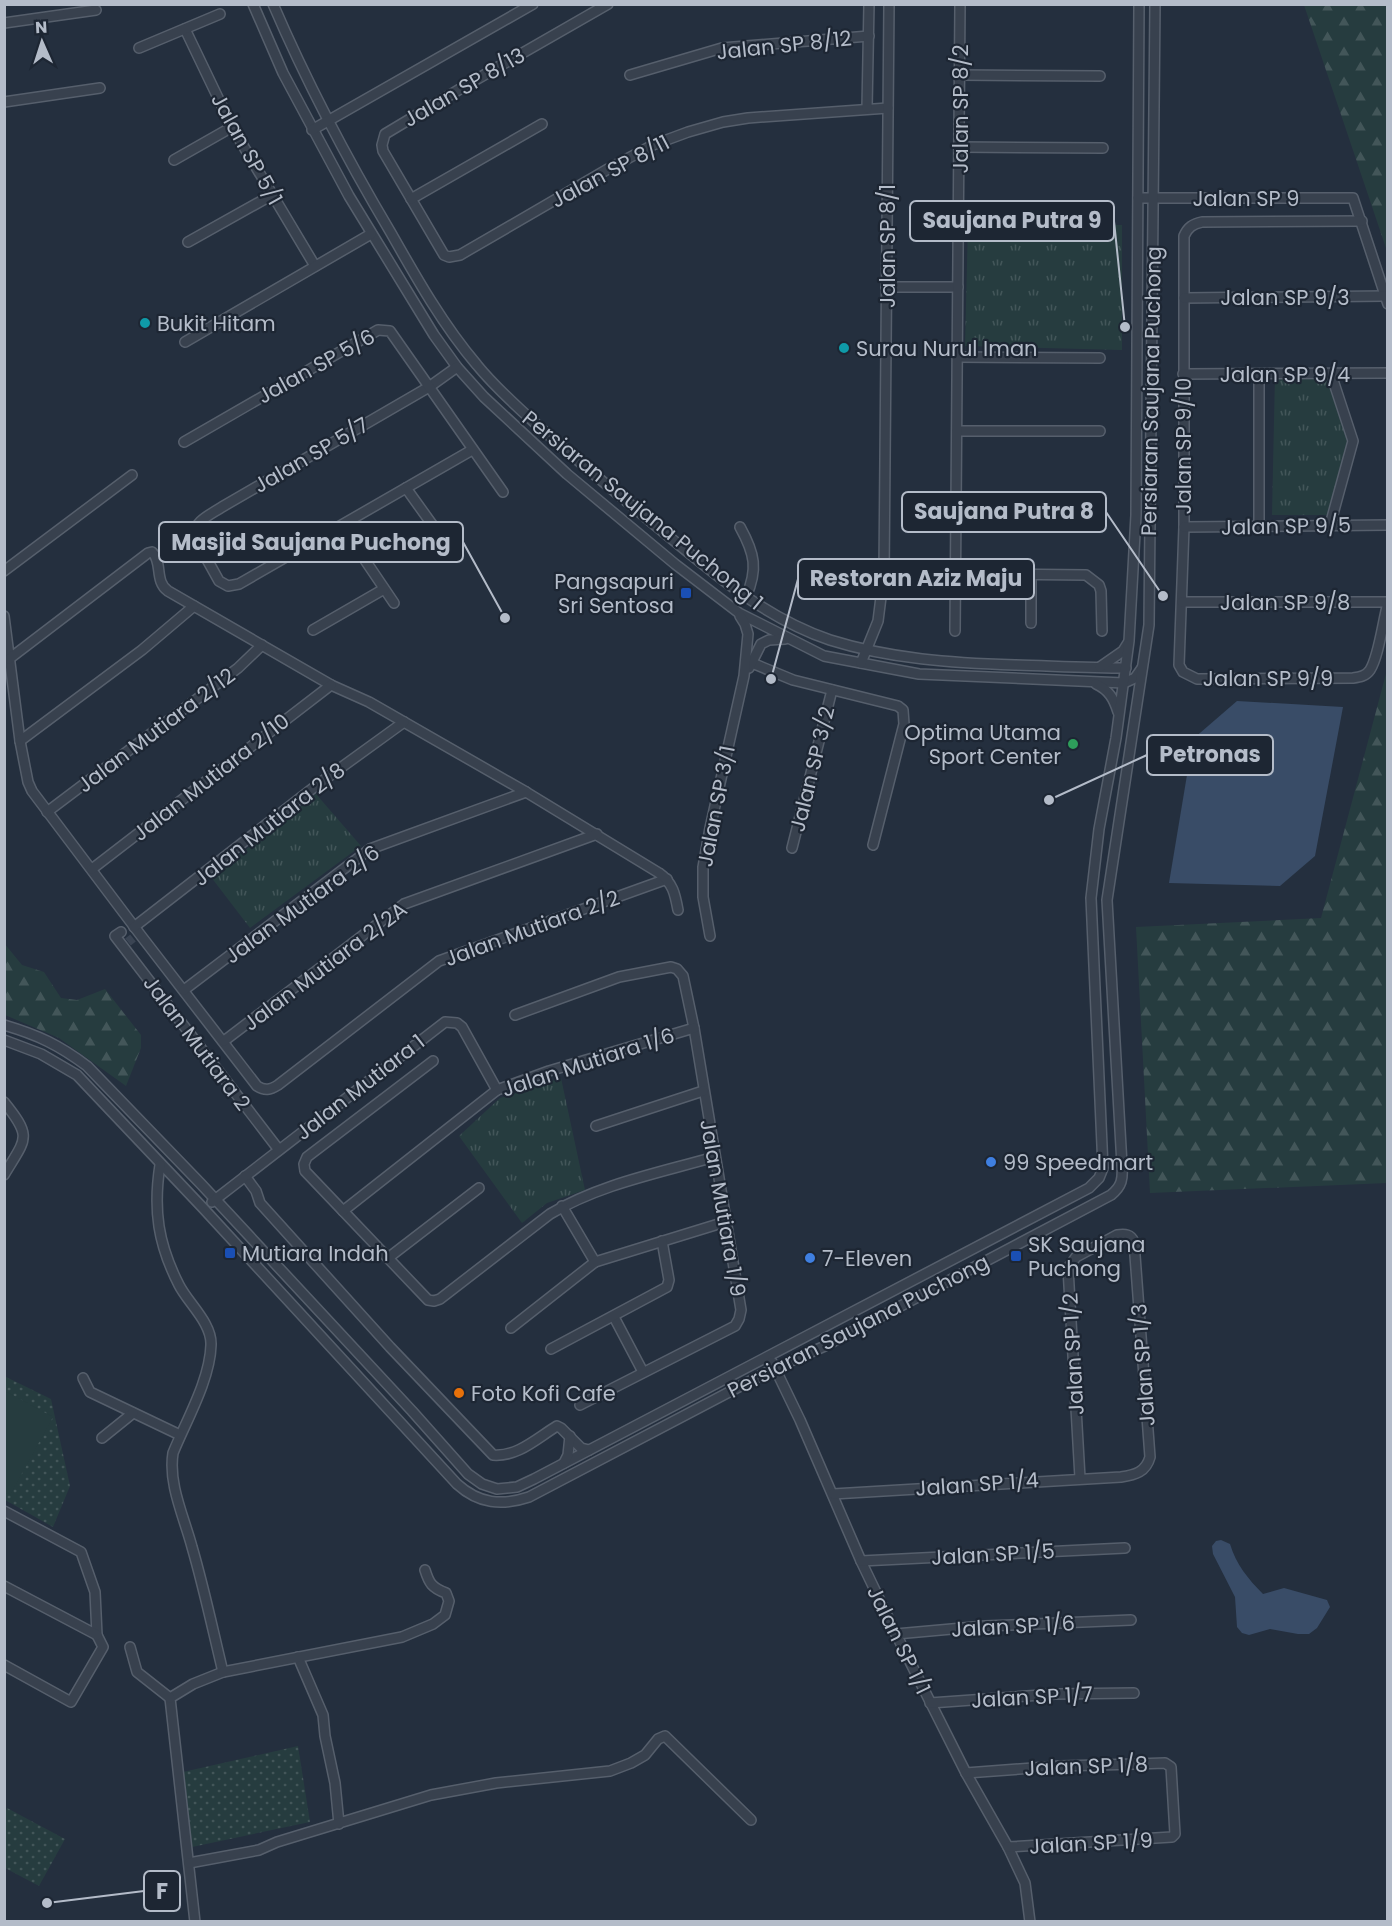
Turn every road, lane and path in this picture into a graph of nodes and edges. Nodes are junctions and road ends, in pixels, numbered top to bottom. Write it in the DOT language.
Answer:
graph roads {
  1 [pos="253,4"];
  2 [pos="273,4"];
  3 [pos="608,4"];
  4 [pos="869,4"];
  5 [pos="889,4"];
  6 [pos="960,4"];
  7 [pos="1139,4"];
  8 [pos="1155,4"];
  9 [pos="527,6"];
  10 [pos="96,10"];
  11 [pos="220,14"];
  12 [pos="4,23"];
  13 [pos="185,29"];
  14 [pos="869,36"];
  15 [pos="138,48"];
  16 [pos="630,75"];
  17 [pos="960,75"];
  18 [pos="1100,76"];
  19 [pos="100,88"];
  20 [pos="4,102"];
  21 [pos="867,108"];
  22 [pos="888,108"];
  23 [pos="327,121"];
  24 [pos="542,124"];
  25 [pos="232,127"];
  26 [pos="312,130"];
  27 [pos="959,147"];
  28 [pos="1103,148"];
  29 [pos="174,160"];
  30 [pos="272,195"];
  31 [pos="1138,198"];
  32 [pos="1153,198"];
  33 [pos="411,199"];
  34 [pos="959,218"];
  35 [pos="1103,219"];
  36 [pos="1362,221"];
  37 [pos="371,234"];
  38 [pos="189,242"];
  39 [pos="315,266"];
  40 [pos="886,287"];
  41 [pos="958,287"];
  42 [pos="1184,298"];
  43 [pos="1386,300"];
  44 [pos="185,342"];
  45 [pos="957,357"];
  46 [pos="1100,358"];
  47 [pos="457,367"];
  48 [pos="1388,373"];
  49 [pos="1183,374"];
  50 [pos="1259,374"];
  51 [pos="1331,375"];
  52 [pos="429,387"];
  53 [pos="957,430"];
  54 [pos="1100,431"];
  55 [pos="184,442"];
  56 [pos="472,450"];
  57 [pos="132,475"];
  58 [pos="406,488"];
  59 [pos="503,492"];
  60 [pos="956,502"];
  61 [pos="1100,503"];
  62 [pos="1330,525"];
  63 [pos="1388,525"];
  64 [pos="342,526"];
  65 [pos="1259,526"];
  66 [pos="740,527"];
  67 [pos="1184,527"];
  68 [pos="449,548"];
  69 [pos="4,571"];
  70 [pos="884,573"];
  71 [pos="956,574"];
  72 [pos="1031,574"];
  73 [pos="384,589"];
  74 [pos="746,597"];
  75 [pos="1182,602"];
  76 [pos="1388,602"];
  77 [pos="394,603"];
  78 [pos="194,606"];
  79 [pos="739,613"];
  80 [pos="4,616"];
  81 [pos="1031,622"];
  82 [pos="313,630"];
  83 [pos="955,631"];
  84 [pos="1102,631"];
  85 [pos="787,639"];
  86 [pos="1129,641"];
  87 [pos="262,645"];
  88 [pos="867,650"];
  89 [pos="9,659"];
  90 [pos="752,663"];
  91 [pos="861,663"];
  92 [pos="1179,665"];
  93 [pos="1144,666"];
  94 [pos="1098,668"];
  95 [pos="1126,668"];
  96 [pos="744,676"];
  97 [pos="1134,678"];
  98 [pos="1093,682"];
  99 [pos="1124,683"];
  100 [pos="331,685"];
  101 [pos="832,690"];
  102 [pos="1139,698"];
  103 [pos="1119,714"];
  104 [pos="404,722"];
  105 [pos="20,741"];
  106 [pos="526,792"];
  107 [pos="47,812"];
  108 [pos="597,834"];
  109 [pos="873,845"];
  110 [pos="792,848"];
  111 [pos="92,869"];
  112 [pos="667,879"];
  113 [pos="1107,900"];
  114 [pos="678,910"];
  115 [pos="1091,921"];
  116 [pos="1108,933"];
  117 [pos="129,936"];
  118 [pos="710,936"];
  119 [pos="184,990"];
  120 [pos="515,1015"];
  121 [pos="4,1025"];
  122 [pos="694,1028"];
  123 [pos="4,1040"];
  124 [pos="224,1041"];
  125 [pos="433,1061"];
  126 [pos="497,1090"];
  127 [pos="703,1091"];
  128 [pos="4,1101"];
  129 [pos="596,1126"];
  130 [pos="279,1150"];
  131 [pos="714,1157"];
  132 [pos="160,1165"];
  133 [pos="4,1175"];
  134 [pos="245,1176"];
  135 [pos="479,1188"];
  136 [pos="215,1199"];
  137 [pos="562,1206"];
  138 [pos="203,1208"];
  139 [pos="343,1211"];
  140 [pos="725,1222"];
  141 [pos="1129,1236"];
  142 [pos="662,1241"];
  143 [pos="388,1258"];
  144 [pos="595,1262"];
  145 [pos="614,1317"];
  146 [pos="511,1328"];
  147 [pos="551,1349"];
  148 [pos="768,1355"];
  149 [pos="775,1368"];
  150 [pos="643,1372"];
  151 [pos="83,1378"];
  152 [pos="580,1405"];
  153 [pos="133,1413"];
  154 [pos="180,1435"];
  155 [pos="570,1436"];
  156 [pos="102,1438"];
  157 [pos="589,1450"];
  158 [pos="564,1463"];
  159 [pos="1121,1477"];
  160 [pos="1080,1478"];
  161 [pos="833,1494"];
  162 [pos="4,1511"];
  163 [pos="1125,1548"];
  164 [pos="861,1561"];
  165 [pos="425,1570"];
  166 [pos="4,1586"];
  167 [pos="1131,1620"];
  168 [pos="896,1634"];
  169 [pos="97,1635"];
  170 [pos="130,1647"];
  171 [pos="298,1658"];
  172 [pos="4,1665"];
  173 [pos="223,1672"];
  174 [pos="1134,1693"];
  175 [pos="170,1698"];
  176 [pos="930,1703"];
  177 [pos="966,1773"];
  178 [pos="1173,1801"];
  179 [pos="751,1820"];
  180 [pos="339,1824"];
  181 [pos="1008,1847"];
  182 [pos="189,1863"];
  183 [pos="195,1922"];
  184 [pos="1030,1922"];
  1 -- 26 [label="street, Persiaran Saujana Puchong 1"];
  2 -- 23 [label="street, Persiaran Saujana Puchong 1"];
  3 -- 33 [label="street, Jalan SP 8/13"];
  4 -- 14 [label="street"];
  5 -- 22 [label="street, Jalan SP 8/1"];
  6 -- 17 [label="street, Jalan SP 8/2"];
  7 -- 31 [label="street, Persiaran Saujana Puchong"];
  8 -- 32 [label="street, Persiaran Saujana Puchong"];
  9 -- 23 [label="street"];
  10 -- 12 [label="street"];
  11 -- 13 [label="street"];
  13 -- 15 [label="street"];
  13 -- 25 [label="street, Jalan SP 5/1"];
  14 -- 16 [label="street, Jalan SP 8/12"];
  14 -- 21 [label="street"];
  17 -- 18 [label="street"];
  17 -- 27 [label="street, Jalan SP 8/2"];
  19 -- 20 [label="street"];
  21 -- 22 [label="street, Jalan SP 8/11"];
  21 -- 33 [label="street, Jalan SP 8/11"];
  22 -- 40 [label="street, Jalan SP 8/1"];
  23 -- 26 [label="street"];
  23 -- 74 [label="street, Persiaran Saujana Puchong 1"];
  24 -- 33 [label="street"];
  25 -- 29 [label="street"];
  25 -- 30 [label="street, Jalan SP 5/1"];
  26 -- 37 [label="street, Persiaran Saujana Puchong 1"];
  27 -- 28 [label="street"];
  27 -- 34 [label="street, Jalan SP 8/2"];
  30 -- 38 [label="street"];
  30 -- 39 [label="street, Jalan SP 5/1"];
  31 -- 32 [label="street, Jalan SP 9"];
  31 -- 86 [label="street, Persiaran Saujana Puchong"];
  32 -- 36 [label="street, Jalan SP 9"];
  32 -- 93 [label="street, Persiaran Saujana Puchong"];
  34 -- 35 [label="street"];
  34 -- 41 [label="street, Jalan SP 8/2"];
  36 -- 42 [label="street, Jalan SP 9/10"];
  36 -- 43 [label="street"];
  37 -- 39 [label="street"];
  37 -- 47 [label="street, Persiaran Saujana Puchong 1"];
  39 -- 44 [label="street"];
  40 -- 41 [label="street"];
  40 -- 70 [label="street, Jalan SP 8/1"];
  41 -- 45 [label="street, Jalan SP 8/2"];
  42 -- 43 [label="street, Jalan SP 9/3"];
  42 -- 49 [label="street, Jalan SP 9/10"];
  45 -- 46 [label="street"];
  45 -- 53 [label="street, Jalan SP 8/2"];
  47 -- 52 [label="street, Jalan SP 5/7"];
  47 -- 79 [label="street, Persiaran Saujana Puchong 1"];
  48 -- 51 [label="street, Jalan SP 9/4"];
  49 -- 50 [label="street, Jalan SP 9/4"];
  49 -- 67 [label="street, Jalan SP 9/10"];
  50 -- 51 [label="street, Jalan SP 9/4"];
  50 -- 65 [label="street"];
  51 -- 62 [label="street"];
  52 -- 55 [label="street, Jalan SP 5/6"];
  52 -- 56 [label="street"];
  52 -- 64 [label="street, Jalan SP 5/7"];
  53 -- 54 [label="street"];
  53 -- 60 [label="street, Jalan SP 8/2"];
  56 -- 58 [label="street, Jalan SP 5/7"];
  56 -- 59 [label="street"];
  57 -- 69 [label="street"];
  58 -- 64 [label="street, Jalan SP 5/7"];
  58 -- 68 [label="street"];
  60 -- 61 [label="street"];
  60 -- 71 [label="street, Jalan SP 8/2"];
  62 -- 63 [label="street, Jalan SP 9/5"];
  62 -- 65 [label="street, Jalan SP 9/5"];
  64 -- 73 [label="street"];
  65 -- 67 [label="street, Jalan SP 9/5"];
  66 -- 74 [label="street"];
  67 -- 75 [label="street, Jalan SP 9/10"];
  70 -- 71 [label="street"];
  70 -- 88 [label="street, Jalan SP 8/1"];
  71 -- 72 [label="street"];
  71 -- 83 [label="street, Jalan SP 8/2"];
  72 -- 81 [label="street"];
  72 -- 84 [label="street"];
  73 -- 77 [label="street"];
  73 -- 82 [label="street"];
  74 -- 88 [label="street, Persiaran Saujana Puchong 1"];
  75 -- 76 [label="street, Jalan SP 9/8"];
  75 -- 92 [label="street, Jalan SP 9/10"];
  76 -- 92 [label="street, Jalan SP 9/9"];
  78 -- 87 [label="street"];
  78 -- 89 [label="street"];
  78 -- 105 [label="street"];
  79 -- 85 [label="street, Persiaran Saujana Puchong 1"];
  79 -- 96 [label="street, Jalan SP 3/1"];
  80 -- 89 [label="street"];
  85 -- 90 [label="street, Jalan SP 3/1"];
  85 -- 91 [label="street, Persiaran Saujana Puchong 1"];
  86 -- 94 [label="street"];
  86 -- 95 [label="street, Persiaran Saujana Puchong"];
  87 -- 100 [label="street"];
  87 -- 107 [label="street, Jalan Mutiara 2/12"];
  88 -- 91 [label="street, Jalan SP 8/1"];
  88 -- 94 [label="street, Persiaran Saujana Puchong 1"];
  89 -- 105 [label="street"];
  90 -- 96 [label="street, Jalan SP 3/1"];
  90 -- 101 [label="street"];
  91 -- 98 [label="street, Persiaran Saujana Puchong 1"];
  93 -- 97 [label="street"];
  93 -- 102 [label="street, Persiaran Saujana Puchong"];
  94 -- 95 [label="street, Persiaran Saujana Puchong 1"];
  95 -- 97 [label="street"];
  95 -- 99 [label="street, Persiaran Saujana Puchong"];
  96 -- 118 [label="street, Jalan SP 3/1"];
  97 -- 99 [label="street"];
  97 -- 102 [label="street"];
  98 -- 99 [label="street, Persiaran Saujana Puchong 1"];
  98 -- 103 [label="street"];
  99 -- 103 [label="street, Persiaran Saujana Puchong"];
  100 -- 104 [label="street"];
  100 -- 111 [label="street, Jalan Mutiara 2/10"];
  101 -- 109 [label="street"];
  101 -- 110 [label="street, Jalan SP 3/2"];
  102 -- 113 [label="street, Persiaran Saujana Puchong"];
  103 -- 115 [label="street, Persiaran Saujana Puchong"];
  104 -- 106 [label="street"];
  104 -- 117 [label="street, Jalan Mutiara 2/8"];
  105 -- 107 [label="street"];
  106 -- 108 [label="street"];
  106 -- 119 [label="street, Jalan Mutiara 2/6"];
  107 -- 111 [label="street"];
  108 -- 112 [label="street"];
  108 -- 124 [label="street, Jalan Mutiara 2/2A"];
  111 -- 117 [label="street"];
  112 -- 114 [label="street"];
  112 -- 124 [label="street, Jalan Mutiara 2/2"];
  113 -- 115 [label="street"];
  113 -- 116 [label="street, Persiaran Saujana Puchong"];
  115 -- 116 [label="street"];
  115 -- 148 [label="street, Persiaran Saujana Puchong"];
  116 -- 149 [label="street, Persiaran Saujana Puchong"];
  117 -- 119 [label="street"];
  117 -- 130 [label="street, Jalan Mutiara 2"];
  119 -- 124 [label="street"];
  120 -- 122 [label="street, Jalan Mutiara 1/9"];
  121 -- 136 [label="street, Persiaran Saujana Puchong"];
  122 -- 126 [label="street, Jalan Mutiara 1/6"];
  122 -- 127 [label="street, Jalan Mutiara 1/9"];
  123 -- 132 [label="street, Persiaran Saujana Puchong"];
  125 -- 139 [label="street"];
  126 -- 130 [label="street, Jalan Mutiara 1"];
  126 -- 139 [label="street, Jalan Mutiara 1/6"];
  127 -- 129 [label="street"];
  127 -- 131 [label="street, Jalan Mutiara 1/9"];
  128 -- 133 [label="street"];
  130 -- 134 [label="street, Jalan Mutiara 1"];
  131 -- 137 [label="street"];
  131 -- 140 [label="street, Jalan Mutiara 1/9"];
  132 -- 138 [label="street, Persiaran Saujana Puchong"];
  132 -- 154 [label="street"];
  134 -- 136 [label="street, Jalan Mutiara 1"];
  134 -- 155 [label="street"];
  135 -- 143 [label="street"];
  136 -- 138 [label="street, Jalan Mutiara 1"];
  136 -- 158 [label="street, Persiaran Saujana Puchong"];
  137 -- 143 [label="street"];
  137 -- 144 [label="street"];
  138 -- 149 [label="street, Persiaran Saujana Puchong"];
  139 -- 143 [label="street"];
  140 -- 142 [label="street"];
  140 -- 150 [label="street, Jalan Mutiara 1/9"];
  141 -- 159 [label="street, Jalan SP 1/3"];
  141 -- 160 [label="street, Jalan SP 1/2"];
  142 -- 144 [label="street"];
  142 -- 145 [label="street"];
  144 -- 146 [label="street"];
  145 -- 147 [label="street"];
  145 -- 150 [label="street"];
  148 -- 149 [label="street, Jalan SP 1/1"];
  148 -- 157 [label="street, Persiaran Saujana Puchong"];
  149 -- 161 [label="street, Jalan SP 1/1"];
  150 -- 152 [label="street, Jalan Mutiara 1/9"];
  151 -- 153 [label="street"];
  153 -- 154 [label="street"];
  153 -- 156 [label="street"];
  154 -- 173 [label="street"];
  155 -- 157 [label="street"];
  155 -- 158 [label="street"];
  157 -- 158 [label="street, Persiaran Saujana Puchong"];
  159 -- 160 [label="street, Jalan SP 1/4"];
  160 -- 161 [label="street, Jalan SP 1/4"];
  161 -- 164 [label="street, Jalan SP 1/1"];
  162 -- 169 [label="street"];
  163 -- 164 [label="street, Jalan SP 1/5"];
  164 -- 168 [label="street, Jalan SP 1/1"];
  165 -- 171 [label="street"];
  166 -- 169 [label="street"];
  167 -- 168 [label="street, Jalan SP 1/6"];
  168 -- 176 [label="street, Jalan SP 1/1"];
  169 -- 172 [label="street"];
  170 -- 175 [label="street"];
  171 -- 173 [label="street"];
  171 -- 180 [label="street"];
  173 -- 175 [label="street"];
  174 -- 176 [label="street, Jalan SP 1/7"];
  175 -- 182 [label="street"];
  176 -- 177 [label="street, Jalan SP 1/1"];
  177 -- 178 [label="street, Jalan SP 1/8"];
  177 -- 181 [label="street, Jalan SP 1/1"];
  178 -- 181 [label="street, Jalan SP 1/9"];
  179 -- 180 [label="street"];
  180 -- 182 [label="street"];
  181 -- 184 [label="street, Jalan SP 1/1"];
  182 -- 183 [label="street"];
}
